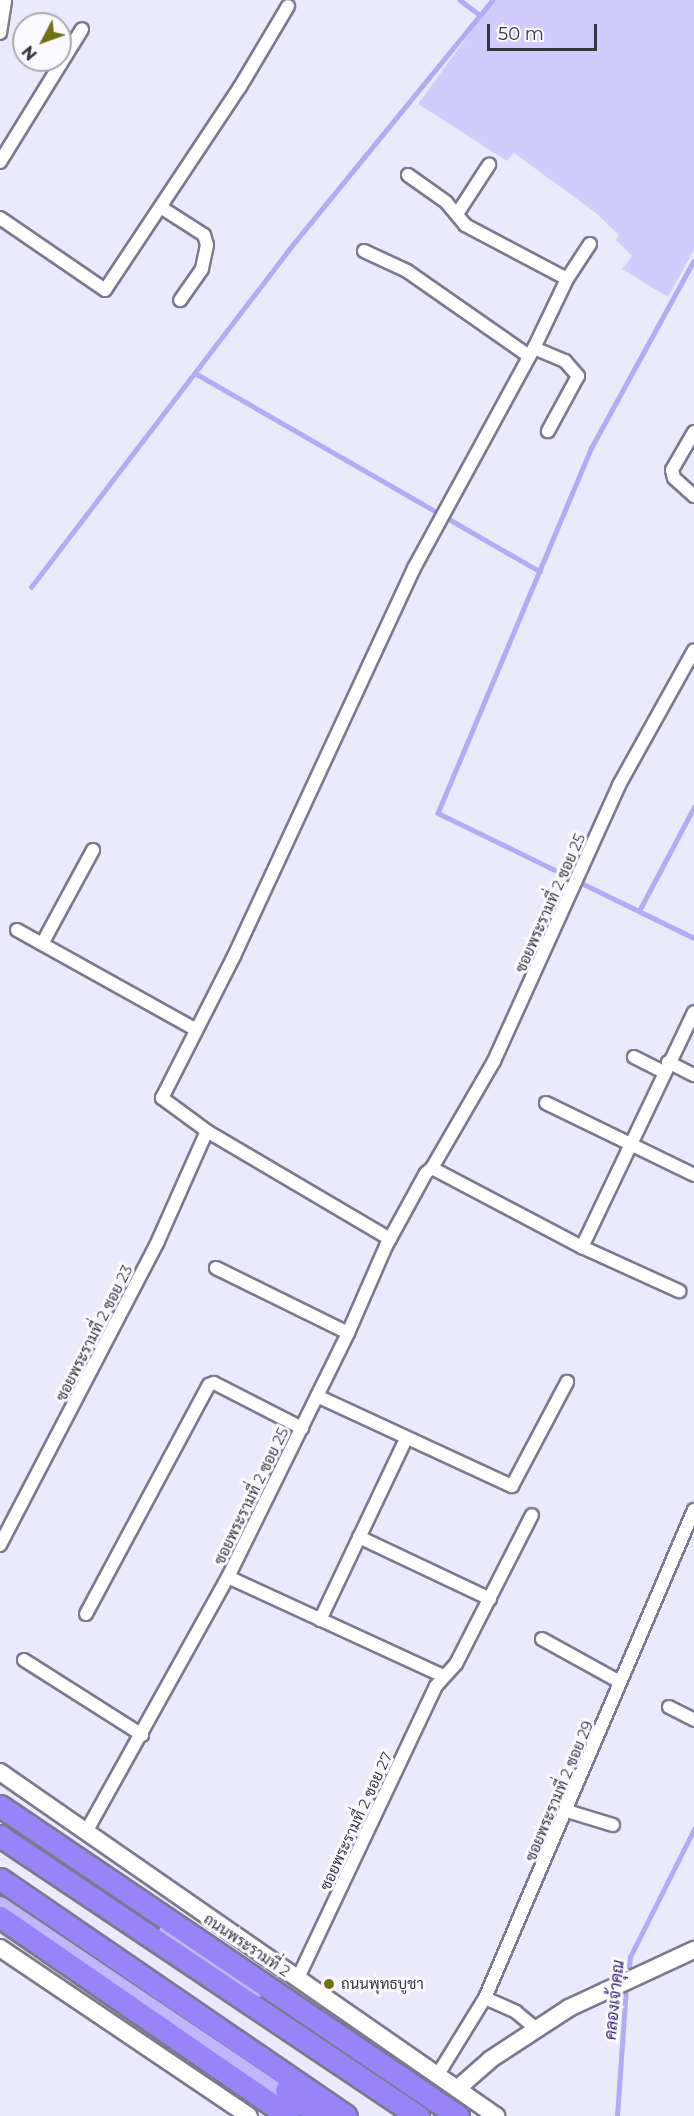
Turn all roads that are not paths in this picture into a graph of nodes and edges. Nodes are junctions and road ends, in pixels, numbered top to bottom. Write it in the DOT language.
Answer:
graph roads {
  1 [pos="5,0"];
  2 [pos="288,6"];
  3 [pos="82,29"];
  4 [pos="0,33"];
  5 [pos="0,162"];
  6 [pos="489,165"];
  7 [pos="408,175"];
  8 [pos="162,208"];
  9 [pos="457,214"];
  10 [pos="0,218"];
  11 [pos="590,244"];
  12 [pos="364,251"];
  13 [pos="567,279"];
  14 [pos="180,300"];
  15 [pos="531,352"];
  16 [pos="548,431"];
  17 [pos="694,432"];
  18 [pos="694,496"];
  19 [pos="694,650"];
  20 [pos="93,850"];
  21 [pos="17,930"];
  22 [pos="42,944"];
  23 [pos="694,1012"];
  24 [pos="195,1029"];
  25 [pos="634,1057"];
  26 [pos="666,1067"];
  27 [pos="694,1075"];
  28 [pos="546,1103"];
  29 [pos="207,1131"];
  30 [pos="629,1143"];
  31 [pos="432,1168"];
  32 [pos="694,1175"];
  33 [pos="390,1239"];
  34 [pos="582,1247"];
  35 [pos="216,1268"];
  36 [pos="680,1291"];
  37 [pos="348,1333"];
  38 [pos="567,1382"];
  39 [pos="317,1396"];
  40 [pos="302,1428"];
  41 [pos="406,1439"];
  42 [pos="694,1510"];
  43 [pos="532,1515"];
  44 [pos="358,1537"];
  45 [pos="0,1545"];
  46 [pos="228,1577"];
  47 [pos="490,1599"];
  48 [pos="86,1614"];
  49 [pos="320,1620"];
  50 [pos="542,1639"];
  51 [pos="24,1660"];
  52 [pos="443,1676"];
  53 [pos="620,1682"];
  54 [pos="669,1707"];
  55 [pos="694,1720"];
  56 [pos="142,1735"];
  57 [pos="0,1772"];
  58 [pos="0,1806"];
  59 [pos="567,1811"];
  60 [pos="0,1813"];
  61 [pos="613,1825"];
  62 [pos="86,1832"];
  63 [pos="0,1836"];
  64 [pos="0,1842"];
  65 [pos="0,1878"];
  66 [pos="0,1889"];
  67 [pos="0,1906"];
  68 [pos="0,1917"];
  69 [pos="0,1948"];
  70 [pos="694,1950"];
  71 [pos="297,1980"];
  72 [pos="485,1998"];
  73 [pos="536,2029"];
  74 [pos="437,2076"];
  75 [pos="457,2089"];
  76 [pos="398,2108"];
  77 [pos="249,2116"];
  78 [pos="288,2116"];
  79 [pos="313,2116"];
  80 [pos="318,2116"];
  81 [pos="346,2116"];
  82 [pos="418,2116"];
  83 [pos="458,2116"];
  84 [pos="496,2116"];
  1 -- 4 [label="street"];
  2 -- 8 [label="street"];
  3 -- 5 [label="street"];
  6 -- 9 [label="street"];
  7 -- 9 [label="street"];
  8 -- 10 [label="street"];
  8 -- 14 [label="street"];
  9 -- 13 [label="street"];
  11 -- 13 [label="street"];
  12 -- 15 [label="street"];
  13 -- 15 [label="street"];
  15 -- 16 [label="street"];
  15 -- 24 [label="street"];
  17 -- 18 [label="street"];
  19 -- 31 [label="street, ซอยพระรามที่ 2 ซอย 25"];
  20 -- 22 [label="street"];
  21 -- 22 [label="street"];
  22 -- 24 [label="street"];
  23 -- 26 [label="street"];
  24 -- 29 [label="street"];
  25 -- 26 [label="street"];
  26 -- 27 [label="street"];
  26 -- 30 [label="street"];
  28 -- 30 [label="street"];
  29 -- 33 [label="street"];
  29 -- 45 [label="street, ซอยพระรามที่ 2 ซอย 23"];
  30 -- 32 [label="street"];
  30 -- 34 [label="street"];
  31 -- 33 [label="street, ซอยพระรามที่ 2 ซอย 25"];
  31 -- 34 [label="street"];
  33 -- 37 [label="street, ซอยพระรามที่ 2 ซอย 25"];
  34 -- 36 [label="street"];
  35 -- 37 [label="street"];
  37 -- 39 [label="street, ซอยพระรามที่ 2 ซอย 25"];
  38 -- 41 [label="street"];
  39 -- 40 [label="street, ซอยพระรามที่ 2 ซอย 25"];
  39 -- 41 [label="street"];
  40 -- 46 [label="street, ซอยพระรามที่ 2 ซอย 25"];
  40 -- 48 [label="street"];
  41 -- 44 [label="street"];
  42 -- 53 [label="street, ซอยพระรามที่ 2 ซอย 29"];
  43 -- 47 [label="street, ซอยพระรามที่ 2 ซอย 27"];
  44 -- 47 [label="street"];
  44 -- 49 [label="street"];
  46 -- 49 [label="street"];
  46 -- 56 [label="street, ซอยพระรามที่ 2 ซอย 25"];
  47 -- 52 [label="street, ซอยพระรามที่ 2 ซอย 27"];
  49 -- 52 [label="street"];
  50 -- 53 [label="street"];
  51 -- 56 [label="street"];
  52 -- 71 [label="street, ซอยพระรามที่ 2 ซอย 27"];
  53 -- 59 [label="street, ซอยพระรามที่ 2 ซอย 29"];
  54 -- 55 [label="street"];
  56 -- 62 [label="street, ซอยพระรามที่ 2 ซอย 25"];
  57 -- 62 [label="main road, ถนนพระรามที่ 2"];
  58 -- 83 [label="highway"];
  59 -- 61 [label="street"];
  59 -- 72 [label="street, ซอยพระรามที่ 2 ซอย 29"];
  60 -- 76 [label="main road"];
  62 -- 71 [label="main road, ถนนพระรามที่ 2"];
  63 -- 76 [label="highway"];
  64 -- 76 [label="highway"];
  65 -- 81 [label="highway"];
  66 -- 80 [label="highway"];
  67 -- 79 [label="main road"];
  68 -- 78 [label="highway"];
  69 -- 77 [label="main road"];
  70 -- 73 [label="main road"];
  71 -- 74 [label="main road, ถนนพระรามที่ 2"];
  72 -- 73 [label="street"];
  72 -- 74 [label="street, ซอยพระรามที่ 2 ซอย 29"];
  73 -- 75 [label="main road"];
  74 -- 75 [label="main road, ถนนพระรามที่ 2"];
  75 -- 84 [label="main road, ถนนพระรามที่ 2"];
  76 -- 82 [label="highway"];
}
